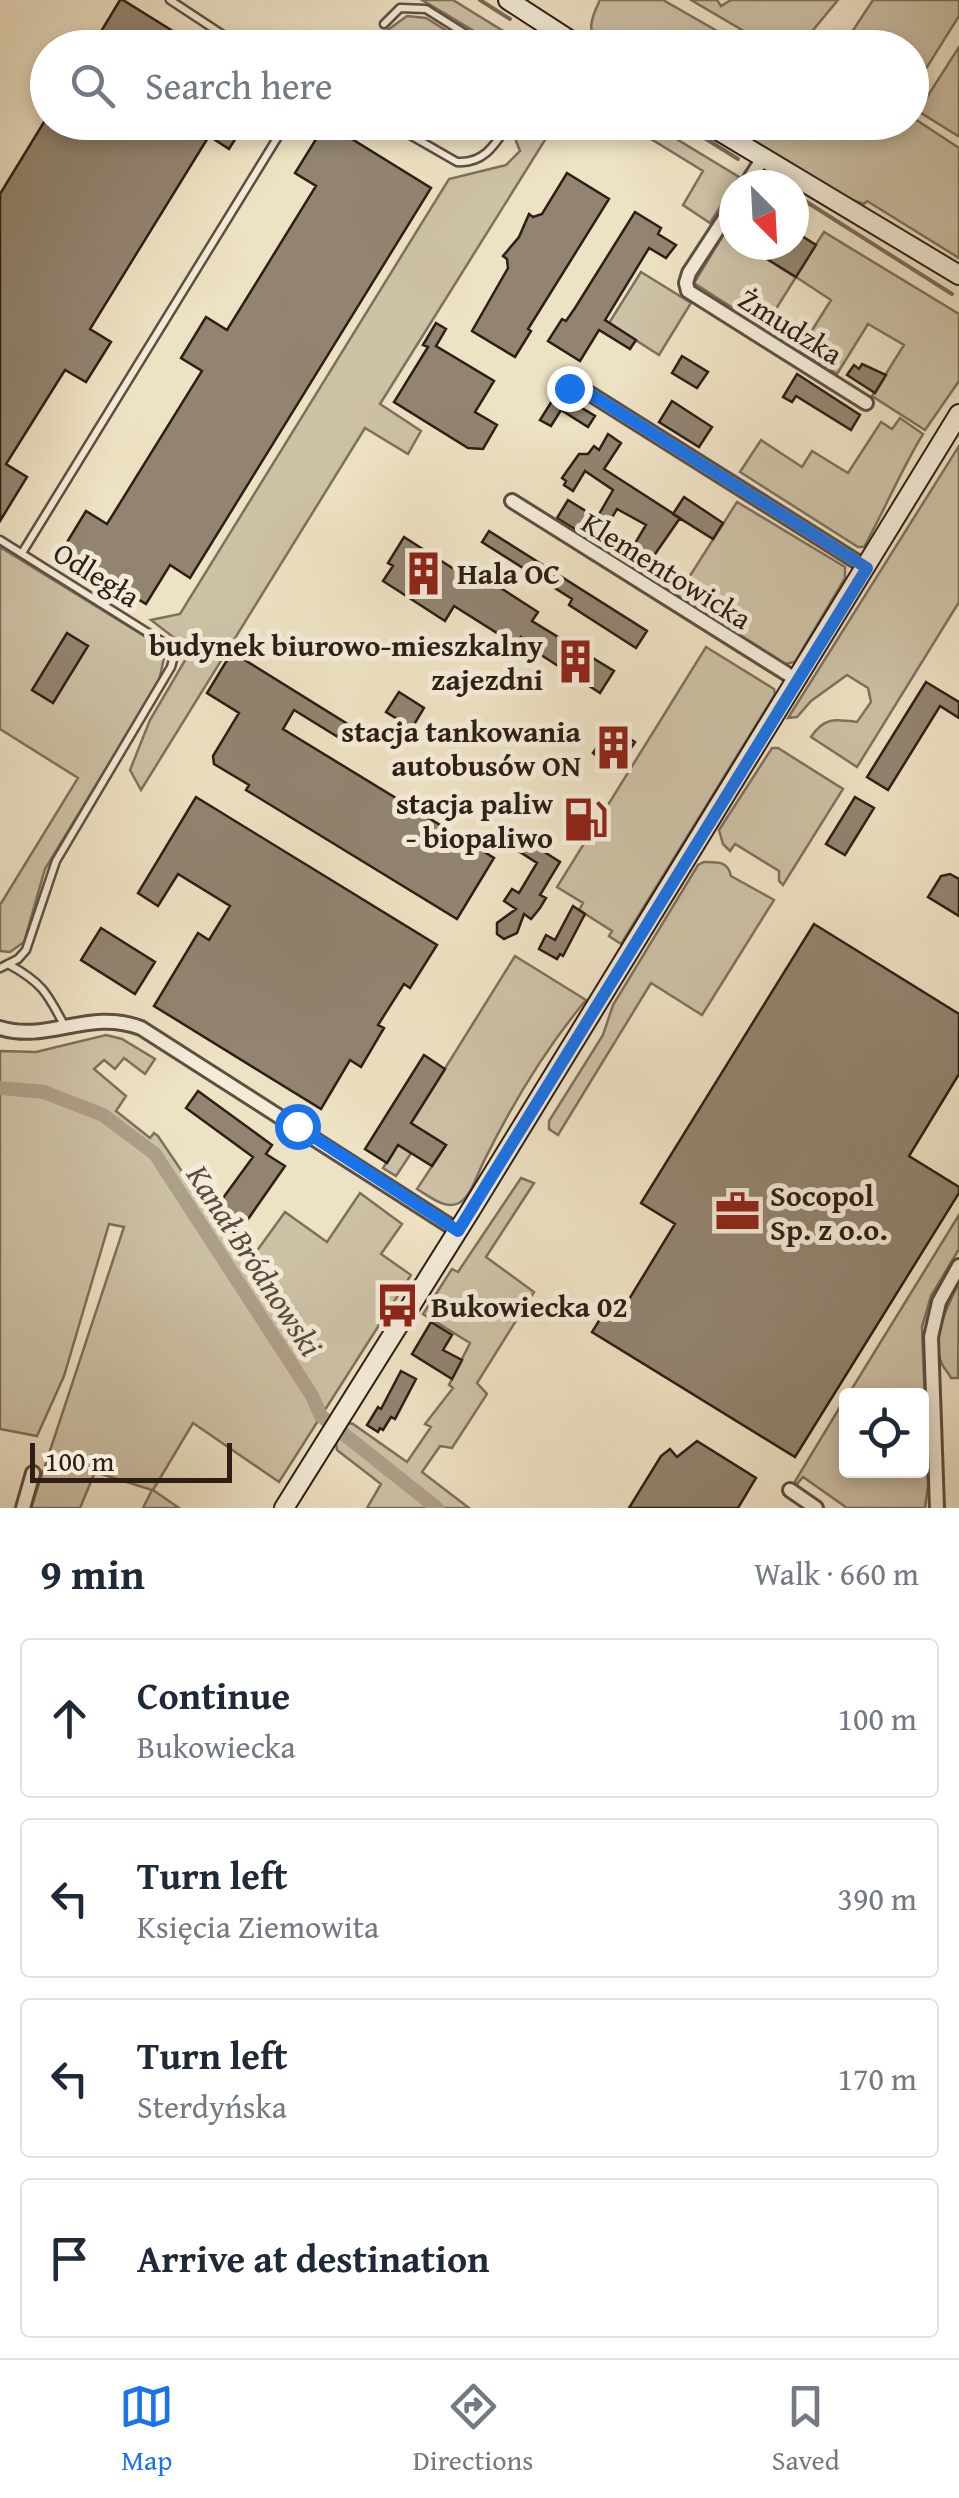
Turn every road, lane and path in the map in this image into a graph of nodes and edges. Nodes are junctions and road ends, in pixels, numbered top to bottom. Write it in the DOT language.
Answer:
graph roads {
  1 [pos="170,0"];
  2 [pos="508,0"];
  3 [pos="384,24"];
  4 [pos="216,30"];
  5 [pos="456,30"];
  6 [pos="548,30"];
  7 [pos="276,140"];
  8 [pos="419,140"];
  9 [pos="498,140"];
  10 [pos="734,140"];
  11 [pos="763,158"];
  12 [pos="755,170"];
  13 [pos="867,222"];
  14 [pos="719,227"];
  15 [pos="959,274"];
  16 [pos="959,288"];
  17 [pos="569,388"];
  18 [pos="866,403"];
  19 [pos="956,421"];
  20 [pos="512,501"];
  21 [pos="0,540"];
  22 [pos="22,553"];
  23 [pos="867,568"];
  24 [pos="797,680"];
  25 [pos="4,966"];
  26 [pos="64,1025"];
  27 [pos="0,1028"];
  28 [pos="458,1231"];
  29 [pos="959,1266"];
  30 [pos="33,1473"];
  31 [pos="790,1490"];
  32 [pos="23,1508"];
  33 [pos="284,1508"];
  34 [pos="816,1508"];
  35 [pos="936,1508"];
  1 -- 4 [label="lane"];
  2 -- 6 [label="street"];
  3 -- 5 [label="lane"];
  7 -- 22 [label="lane"];
  8 -- 9 [label="lane"];
  10 -- 11 [label="street"];
  11 -- 12 [label="street"];
  11 -- 13 [label="street"];
  13 -- 15 [label="street"];
  13 -- 16 [label="street"];
  14 -- 18 [label="street, Żmudzka"];
  17 -- 23 [label="street"];
  19 -- 23 [label="street"];
  20 -- 24 [label="street, Klementowicka"];
  21 -- 22 [label="lane, Odległa"];
  22 -- 25 [label="lane, Odległa"];
  23 -- 24 [label="street"];
  24 -- 28 [label="street"];
  25 -- 26 [label="lane"];
  26 -- 27 [label="street"];
  26 -- 28 [label="street"];
  28 -- 33 [label="street"];
  29 -- 35 [label="street"];
  30 -- 32 [label="street"];
  31 -- 34 [label="street"];
}
